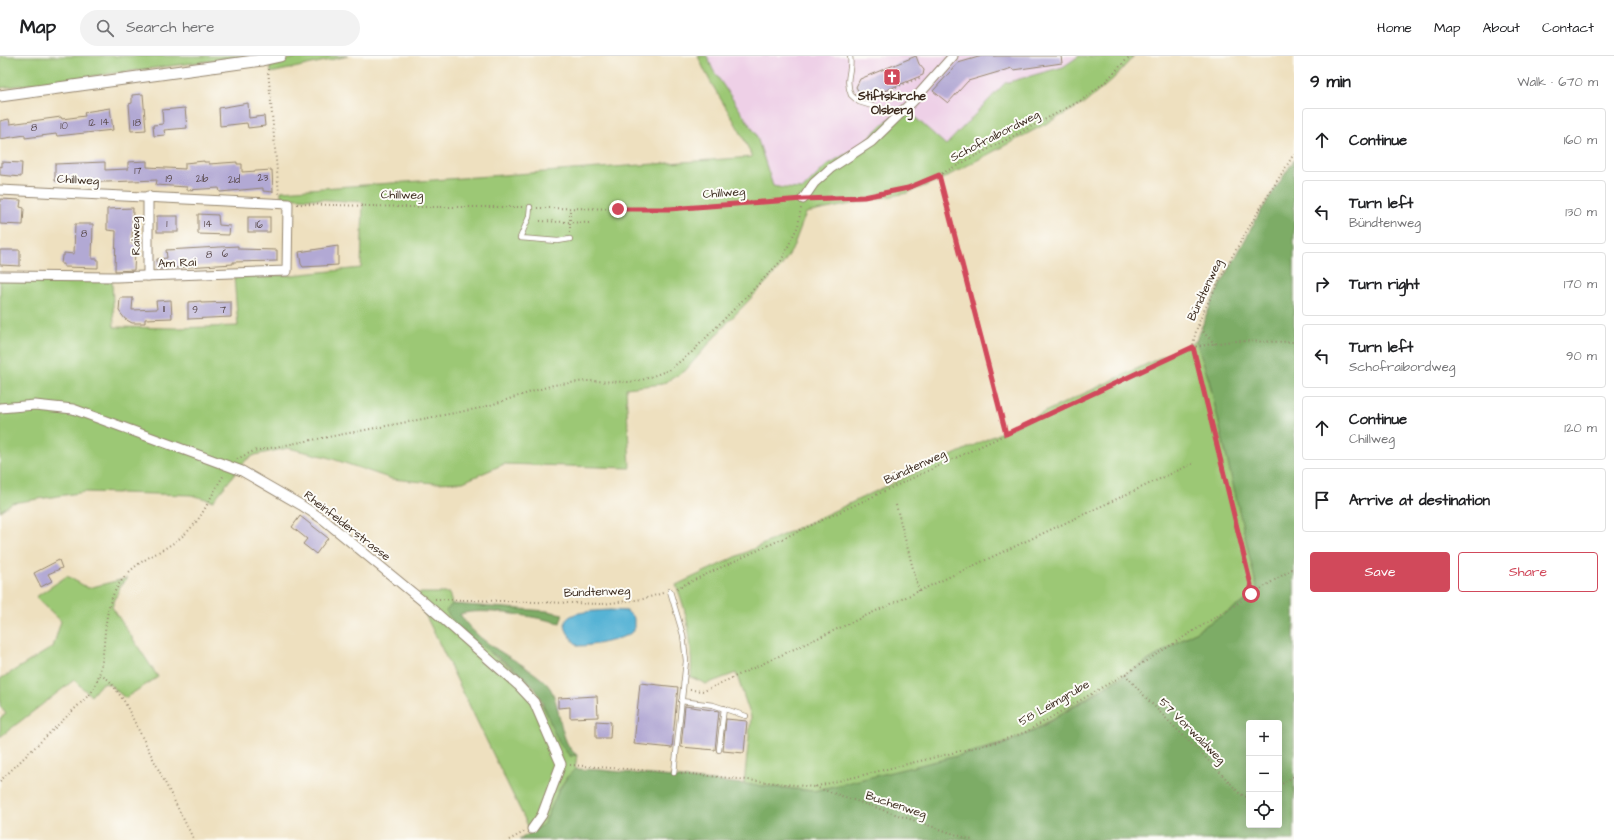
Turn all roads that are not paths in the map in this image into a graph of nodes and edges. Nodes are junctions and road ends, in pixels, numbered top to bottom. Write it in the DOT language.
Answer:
graph roads {
  1 [pos="280,56"];
  2 [pos="850,56"];
  3 [pos="954,57"];
  4 [pos="0,96"];
  5 [pos="898,114"];
  6 [pos="0,190"];
  7 [pos="148,196"];
  8 [pos="803,199"];
  9 [pos="283,203"];
  10 [pos="530,207"];
  11 [pos="570,239"];
  12 [pos="0,276"];
  13 [pos="148,276"];
  14 [pos="0,408"];
  15 [pos="670,591"];
  16 [pos="681,701"];
  17 [pos="724,708"];
  18 [pos="746,716"];
  19 [pos="720,750"];
  20 [pos="674,773"];
  21 [pos="532,829"];
  1 -- 4 [label="street"];
  2 -- 5 [label="lane"];
  3 -- 5 [label="street"];
  5 -- 8 [label="street"];
  6 -- 7 [label="street, Chillweg"];
  7 -- 9 [label="street, Chillweg"];
  7 -- 13 [label="street, Raiweg"];
  9 -- 13 [label="street, Am Rai"];
  10 -- 11 [label="lane"];
  12 -- 13 [label="street, Am Rai"];
  14 -- 21 [label="street, Rheinfelderstrasse"];
  15 -- 16 [label="lane"];
  16 -- 17 [label="lane"];
  16 -- 20 [label="lane"];
  17 -- 18 [label="lane"];
  17 -- 19 [label="lane"];
}
